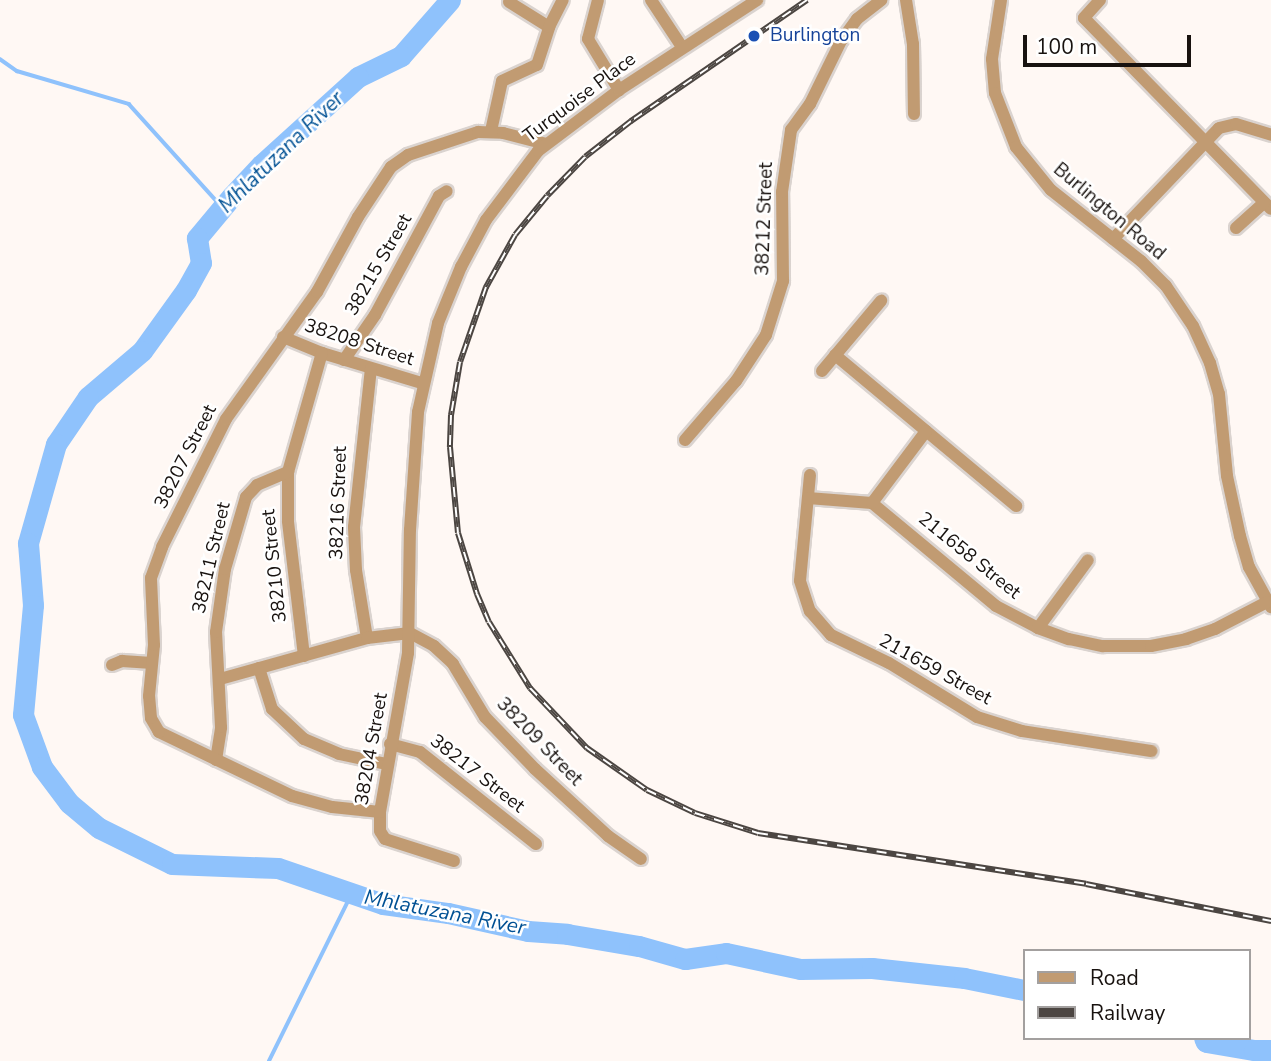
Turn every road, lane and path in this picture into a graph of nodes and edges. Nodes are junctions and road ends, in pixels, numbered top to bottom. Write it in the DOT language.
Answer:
graph roads {
  1 [pos="563,0"];
  2 [pos="598,0"];
  3 [pos="652,0"];
  4 [pos="757,0"];
  5 [pos="881,0"];
  6 [pos="906,0"];
  7 [pos="1001,0"];
  8 [pos="1100,0"];
  9 [pos="509,2"];
  10 [pos="550,27"];
  11 [pos="682,47"];
  12 [pos="619,90"];
  13 [pos="914,114"];
  14 [pos="491,131"];
  15 [pos="1271,135"];
  16 [pos="1205,141"];
  17 [pos="546,144"];
  18 [pos="447,191"];
  19 [pos="1268,206"];
  20 [pos="1236,228"];
  21 [pos="1113,239"];
  22 [pos="881,301"];
  23 [pos="284,337"];
  24 [pos="322,353"];
  25 [pos="835,355"];
  26 [pos="344,360"];
  27 [pos="371,369"];
  28 [pos="822,371"];
  29 [pos="422,383"];
  30 [pos="926,431"];
  31 [pos="685,440"];
  32 [pos="288,472"];
  33 [pos="810,475"];
  34 [pos="808,498"];
  35 [pos="872,503"];
  36 [pos="1016,506"];
  37 [pos="1088,560"];
  38 [pos="1269,604"];
  39 [pos="1038,628"];
  40 [pos="410,633"];
  41 [pos="366,638"];
  42 [pos="304,656"];
  43 [pos="152,663"];
  44 [pos="111,666"];
  45 [pos="259,668"];
  46 [pos="220,679"];
  47 [pos="390,744"];
  48 [pos="1151,751"];
  49 [pos="216,760"];
  50 [pos="387,764"];
  51 [pos="380,812"];
  52 [pos="536,844"];
  53 [pos="641,859"];
  54 [pos="454,861"];
  1 -- 10 [label="street"];
  2 -- 12 [label="street"];
  3 -- 11 [label="street"];
  4 -- 11 [label="street, Turquoise Place"];
  5 -- 31 [label="street, 38212 Street"];
  6 -- 13 [label="street"];
  7 -- 21 [label="street, Burlington Road"];
  8 -- 16 [label="street"];
  9 -- 10 [label="street"];
  10 -- 14 [label="street"];
  11 -- 12 [label="street, Turquoise Place"];
  12 -- 17 [label="street, Turquoise Place"];
  14 -- 17 [label="street, 38207 Street"];
  14 -- 23 [label="street, 38207 Street"];
  15 -- 16 [label="street"];
  16 -- 19 [label="street"];
  16 -- 21 [label="street"];
  17 -- 29 [label="street, Turquoise Place"];
  18 -- 26 [label="street, 38215 Street"];
  19 -- 20 [label="street"];
  21 -- 38 [label="street, Burlington Road"];
  22 -- 25 [label="street"];
  23 -- 24 [label="street, 38208 Street"];
  23 -- 43 [label="street, 38207 Street"];
  24 -- 26 [label="street, 38208 Street"];
  24 -- 32 [label="street, 38210 Street"];
  25 -- 28 [label="street"];
  25 -- 30 [label="street"];
  26 -- 27 [label="street, 38208 Street"];
  27 -- 29 [label="street, 38208 Street"];
  27 -- 41 [label="street, 38216 Street"];
  29 -- 40 [label="street, Turquoise Place"];
  30 -- 35 [label="street"];
  30 -- 36 [label="street"];
  32 -- 42 [label="street, 38210 Street"];
  32 -- 46 [label="street, 38211 Street"];
  33 -- 34 [label="street, 211659 Street"];
  34 -- 35 [label="street"];
  34 -- 48 [label="street, 211659 Street"];
  35 -- 39 [label="street, 211658 Street"];
  37 -- 39 [label="street"];
  38 -- 39 [label="street, 211658 Street"];
  40 -- 41 [label="street"];
  40 -- 47 [label="street, 38204 Street"];
  40 -- 53 [label="street, 38209 Street"];
  41 -- 42 [label="street"];
  42 -- 45 [label="street"];
  43 -- 44 [label="street"];
  43 -- 49 [label="street, 38207 Street"];
  45 -- 46 [label="street"];
  45 -- 50 [label="street"];
  46 -- 49 [label="street, 38211 Street"];
  47 -- 50 [label="street, 38204 Street"];
  47 -- 52 [label="street, 38217 Street"];
  49 -- 51 [label="street, 38207 Street"];
  50 -- 51 [label="street, 38204 Street"];
  51 -- 54 [label="street, 38204 Street"];
}
